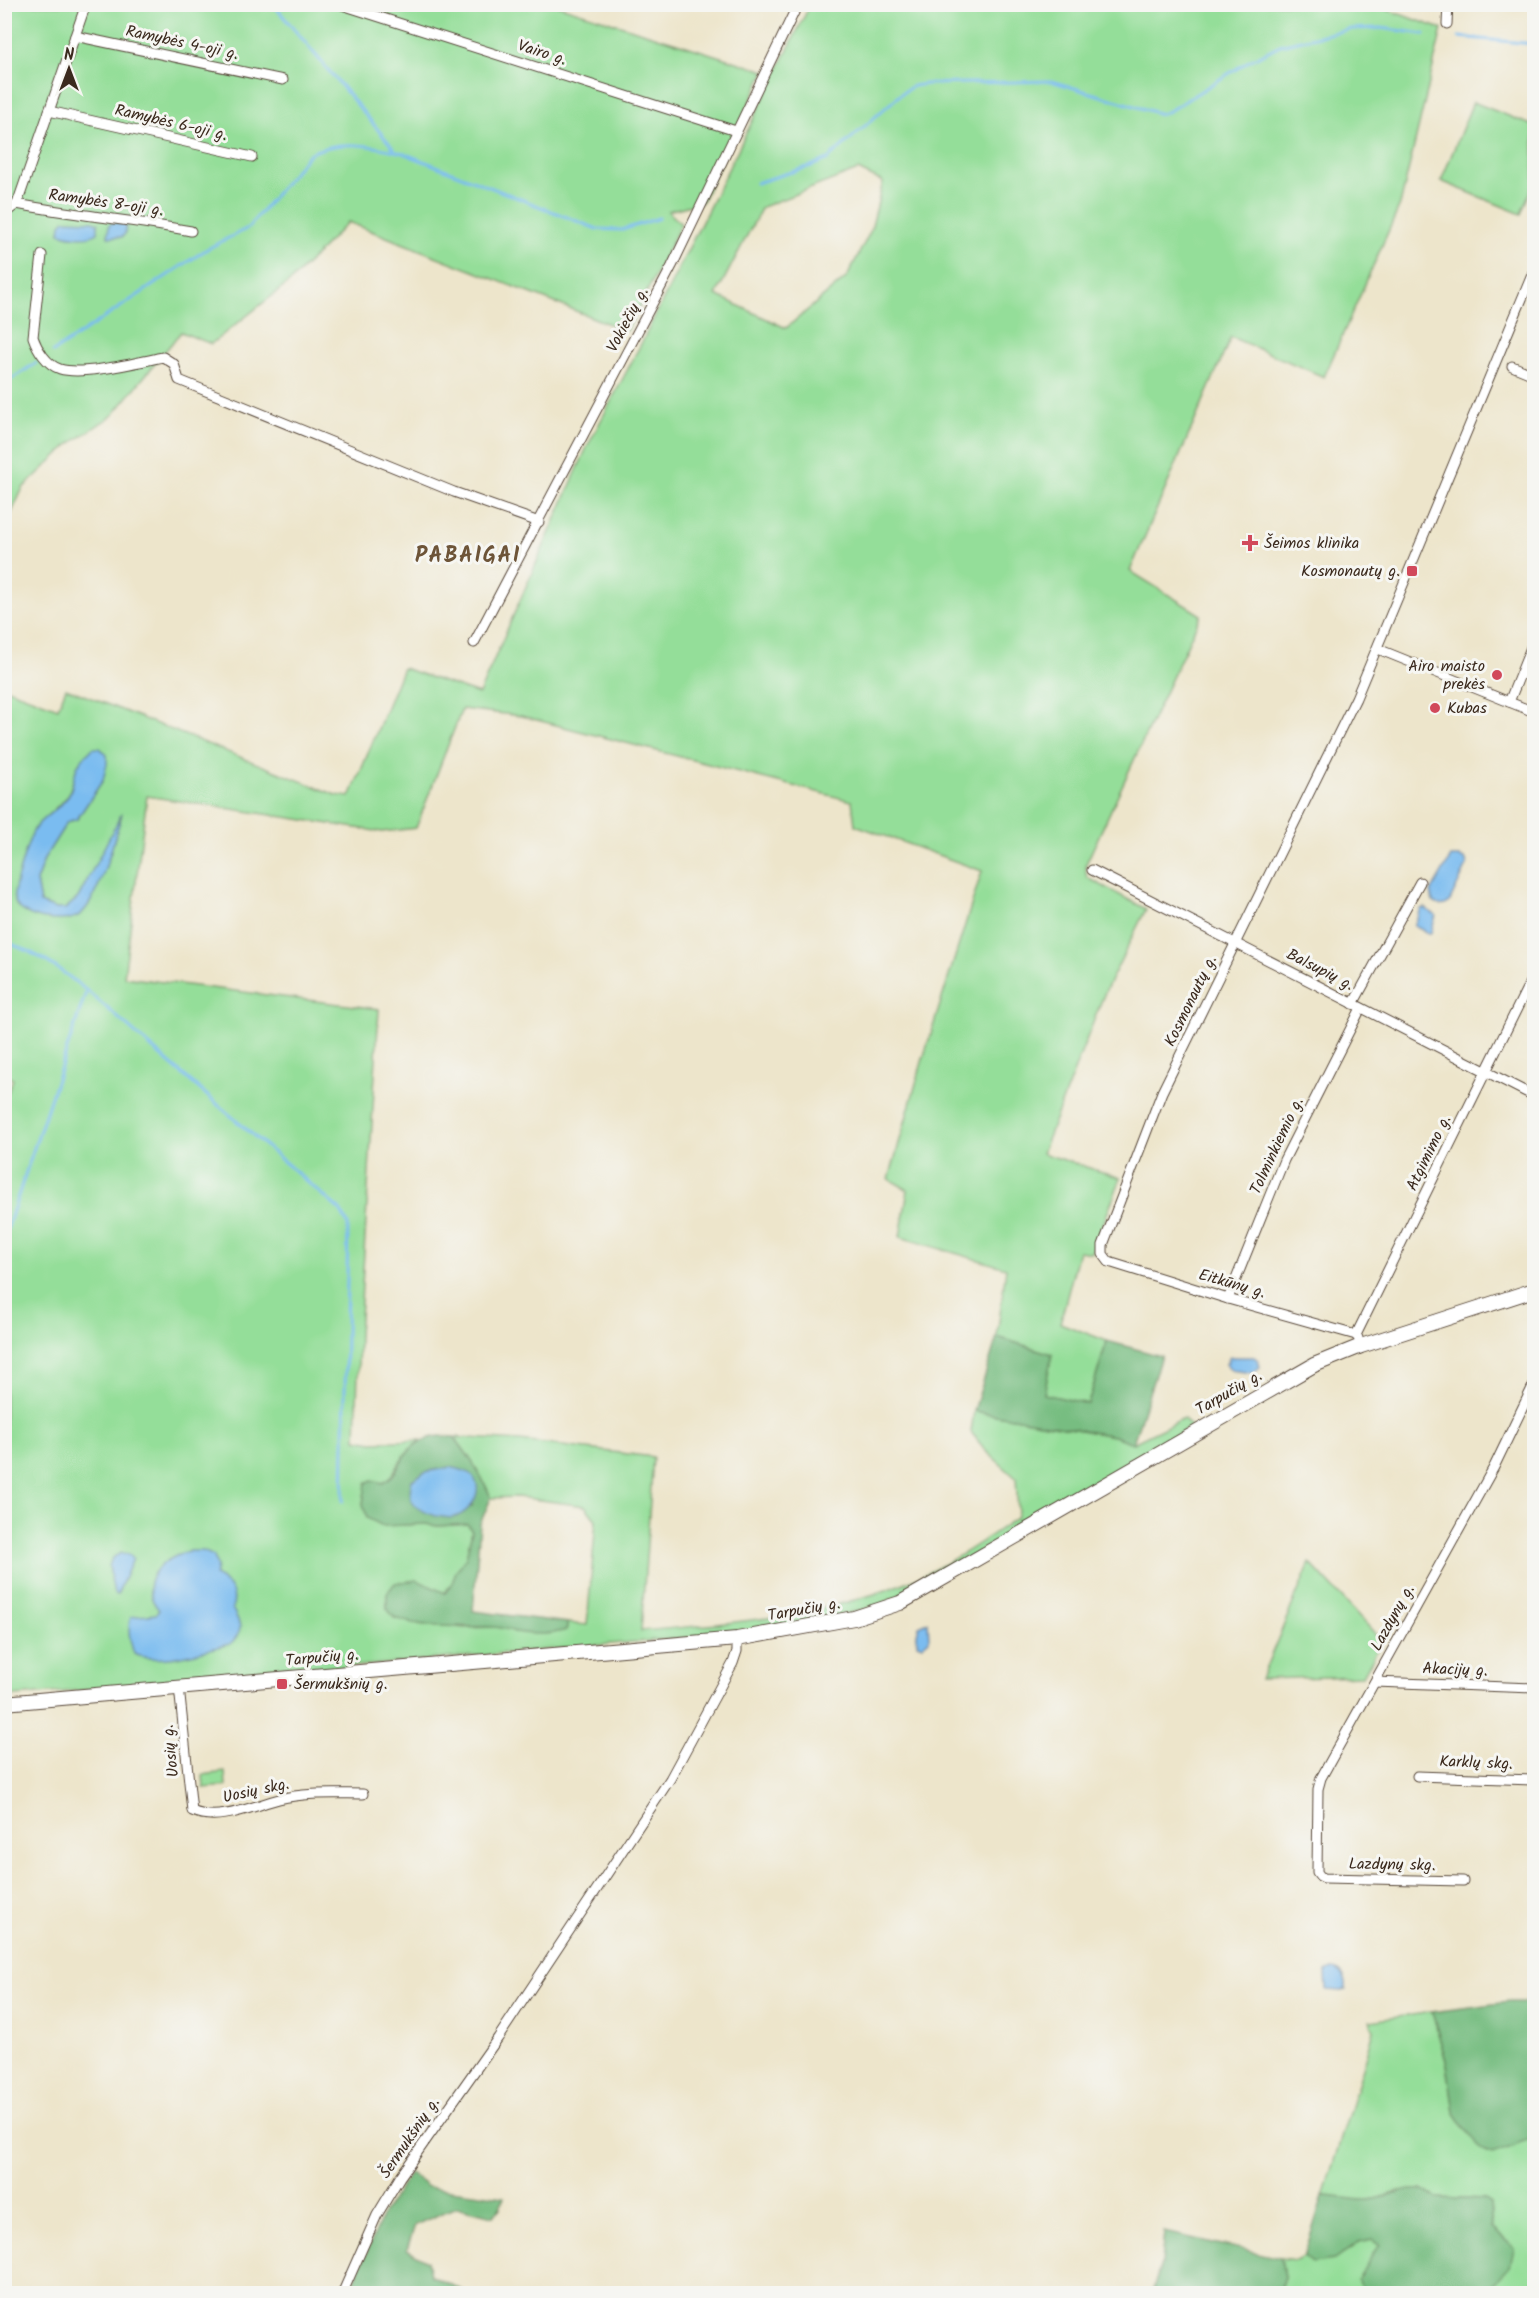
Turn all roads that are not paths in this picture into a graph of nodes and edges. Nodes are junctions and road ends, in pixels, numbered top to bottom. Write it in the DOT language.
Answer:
graph roads {
  1 [pos="86,4"];
  2 [pos="339,4"];
  3 [pos="798,4"];
  4 [pos="1448,4"];
  5 [pos="1447,24"];
  6 [pos="75,36"];
  7 [pos="283,80"];
  8 [pos="49,111"];
  9 [pos="736,131"];
  10 [pos="252,157"];
  11 [pos="16,204"];
  12 [pos="4,214"];
  13 [pos="191,231"];
  14 [pos="42,255"];
  15 [pos="1534,270"];
  16 [pos="1512,366"];
  17 [pos="1534,375"];
  18 [pos="539,522"];
  19 [pos="1534,640"];
  20 [pos="474,643"];
  21 [pos="1378,649"];
  22 [pos="1509,702"];
  23 [pos="1534,712"];
  24 [pos="1092,870"];
  25 [pos="1420,882"];
  26 [pos="1235,944"];
  27 [pos="1534,975"];
  28 [pos="1357,1006"];
  29 [pos="1486,1071"];
  30 [pos="1534,1096"];
  31 [pos="1103,1254"];
  32 [pos="1534,1290"];
  33 [pos="1228,1299"];
  34 [pos="1359,1340"];
  35 [pos="1534,1384"];
  36 [pos="737,1638"];
  37 [pos="1375,1682"];
  38 [pos="179,1687"];
  39 [pos="1534,1688"];
  40 [pos="4,1702"];
  41 [pos="1417,1776"];
  42 [pos="1534,1780"];
  43 [pos="363,1794"];
  44 [pos="192,1811"];
  45 [pos="1320,1876"];
  46 [pos="1463,1881"];
  47 [pos="342,2294"];
  1 -- 6 [label="street"];
  2 -- 9 [label="street, Vairo g."];
  3 -- 9 [label="street, Vokiečių g."];
  4 -- 5 [label="street"];
  6 -- 7 [label="street, Ramybės 4-oji g."];
  6 -- 8 [label="street"];
  8 -- 10 [label="street, Ramybės 6-oji g."];
  8 -- 11 [label="street"];
  9 -- 18 [label="street, Vokiečių g."];
  11 -- 12 [label="street"];
  11 -- 13 [label="street, Ramybės 8-oji g."];
  14 -- 18 [label="street"];
  15 -- 21 [label="street, Kosmonautų g."];
  16 -- 17 [label="street"];
  18 -- 20 [label="street, Vokiečių g."];
  19 -- 22 [label="street"];
  21 -- 22 [label="street"];
  21 -- 26 [label="street, Kosmonautų g."];
  22 -- 23 [label="street"];
  24 -- 26 [label="street, Balsupių g."];
  25 -- 28 [label="street, Tolminkiemio g."];
  26 -- 28 [label="street, Balsupių g."];
  26 -- 31 [label="street, Kosmonautų g."];
  27 -- 29 [label="street, Atgimimo g."];
  28 -- 29 [label="street, Balsupių g."];
  28 -- 33 [label="street, Tolminkiemio g."];
  29 -- 30 [label="street, Balsupių g."];
  29 -- 34 [label="street, Atgimimo g."];
  31 -- 33 [label="street, Eitkūnų g."];
  32 -- 34 [label="main road, Tarpučių g."];
  33 -- 34 [label="street, Eitkūnų g."];
  34 -- 36 [label="main road, Tarpučių g."];
  35 -- 37 [label="street, Lazdynų g."];
  36 -- 38 [label="main road, Tarpučių g."];
  36 -- 47 [label="street, Šermukšnių g."];
  37 -- 39 [label="street, Akacijų g."];
  37 -- 45 [label="street, Lazdynų g."];
  38 -- 40 [label="main road, Tarpučių g."];
  38 -- 44 [label="street, Uosių g."];
  41 -- 42 [label="street, Karklų skg."];
  43 -- 44 [label="street, Uosių skg."];
  45 -- 46 [label="street, Lazdynų skg."];
}
